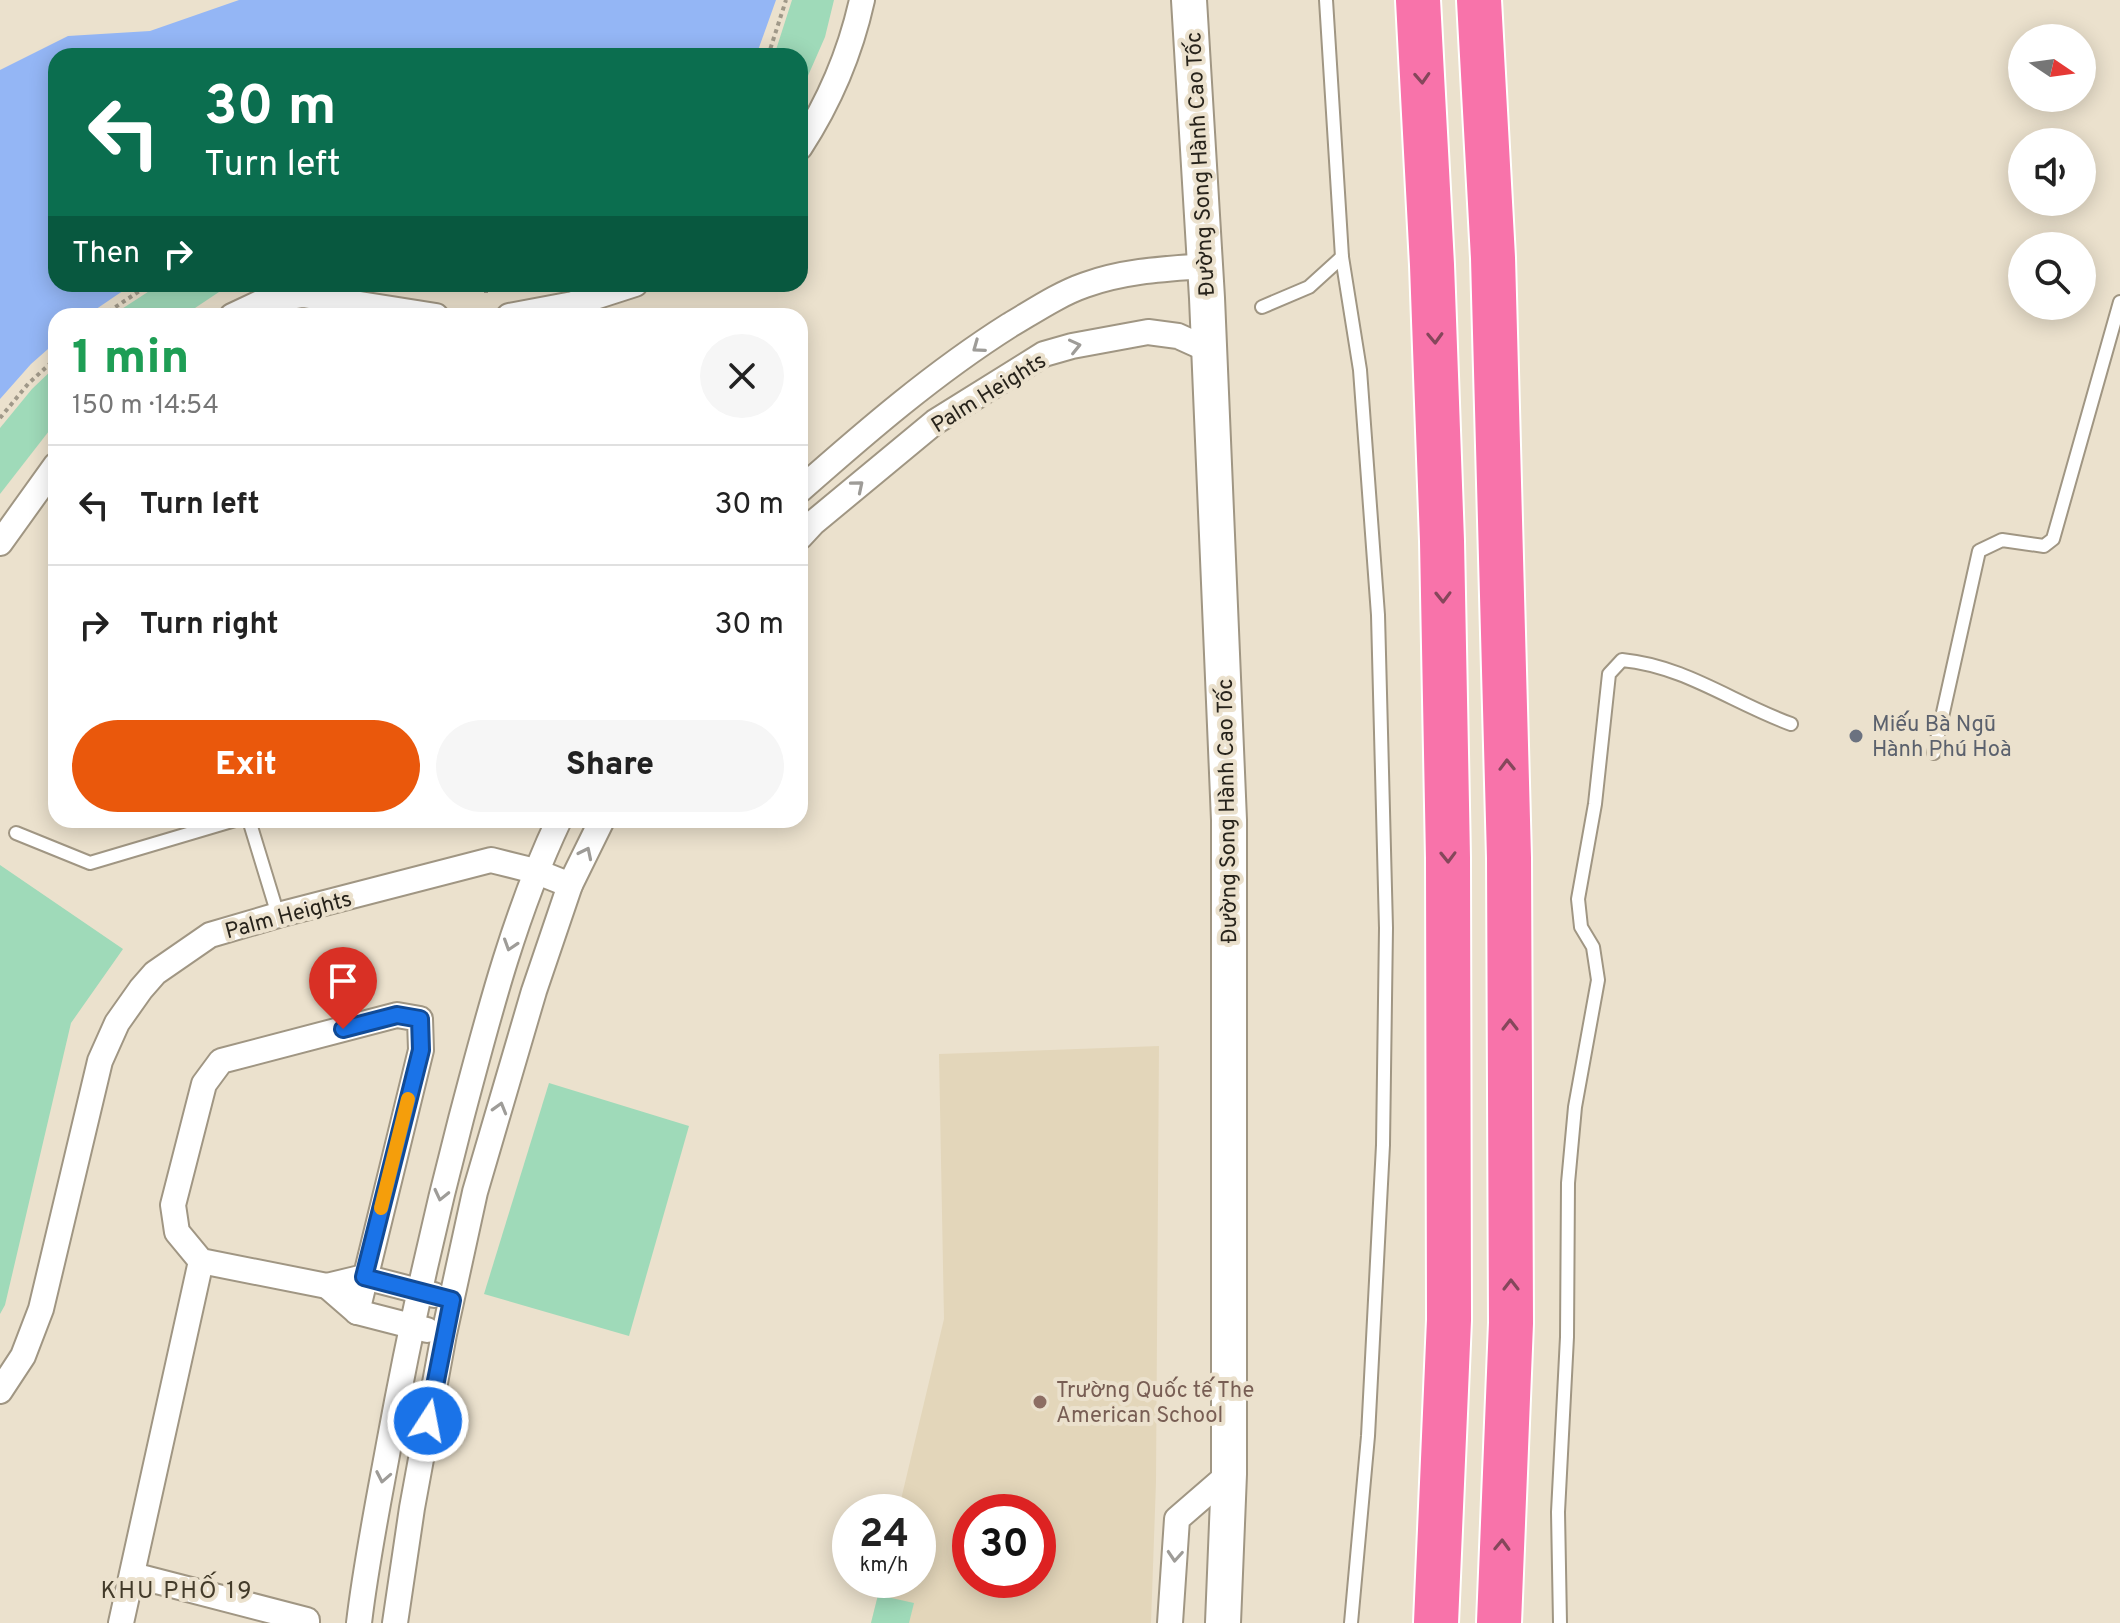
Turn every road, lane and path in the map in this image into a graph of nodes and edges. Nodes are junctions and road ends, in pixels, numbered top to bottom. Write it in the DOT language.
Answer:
graph roads {
  1 [pos="786,0"];
  2 [pos="862,0"];
  3 [pos="1189,0"];
  4 [pos="1326,0"];
  5 [pos="1418,0"];
  6 [pos="1479,0"];
  7 [pos="771,48"];
  8 [pos="808,134"];
  9 [pos="1342,257"];
  10 [pos="1205,266"];
  11 [pos="138,292"];
  12 [pos="614,292"];
  13 [pos="2120,302"];
  14 [pos="1262,307"];
  15 [pos="114,308"];
  16 [pos="249,308"];
  17 [pos="385,308"];
  18 [pos="557,308"];
  19 [pos="1209,350"];
  20 [pos="48,365"];
  21 [pos="0,418"];
  22 [pos="48,476"];
  23 [pos="808,483"];
  24 [pos="808,528"];
  25 [pos="0,543"];
  26 [pos="1791,724"];
  27 [pos="1934,753"];
  28 [pos="208,828"];
  29 [pos="251,828"];
  30 [pos="555,828"];
  31 [pos="598,828"];
  32 [pos="16,833"];
  33 [pos="535,871"];
  34 [pos="570,885"];
  35 [pos="278,915"];
  36 [pos="201,1261"];
  37 [pos="364,1277"];
  38 [pos="327,1286"];
  39 [pos="419,1291"];
  40 [pos="452,1300"];
  41 [pos="357,1312"];
  42 [pos="411,1326"];
  43 [pos="444,1334"];
  44 [pos="0,1391"];
  45 [pos="1229,1474"];
  46 [pos="133,1575"];
  47 [pos="121,1623"];
  48 [pos="307,1623"];
  49 [pos="359,1623"];
  50 [pos="395,1623"];
  51 [pos="1170,1623"];
  52 [pos="1223,1623"];
  53 [pos="1351,1623"];
  54 [pos="1436,1623"];
  55 [pos="1499,1623"];
  56 [pos="1560,1623"];
  1 -- 7 [label="path"];
  2 -- 8 [label="street"];
  3 -- 10 [label="main road, Đường Song Hành Cao Tốc"];
  4 -- 9 [label="lane"];
  5 -- 54 [label="highway, one-way"];
  55 -- 6 [label="highway, one-way"];
  9 -- 14 [label="lane"];
  9 -- 53 [label="lane"];
  10 -- 19 [label="main road, Đường Song Hành Cao Tốc"];
  10 -- 23 [label="street, Palm Heights, one-way"];
  11 -- 15 [label="path"];
  12 -- 18 [label="street"];
  13 -- 27 [label="lane"];
  16 -- 17 [label="street"];
  24 -- 19 [label="street, Palm Heights, one-way"];
  19 -- 45 [label="main road, Đường Song Hành Cao Tốc"];
  20 -- 21 [label="path"];
  22 -- 25 [label="street"];
  26 -- 56 [label="lane"];
  28 -- 32 [label="lane"];
  29 -- 35 [label="lane"];
  30 -- 33 [label="street"];
  34 -- 31 [label="street, one-way"];
  33 -- 34 [label="street, Palm Heights"];
  33 -- 35 [label="street, Palm Heights"];
  33 -- 39 [label="street, one-way"];
  40 -- 34 [label="street, one-way"];
  35 -- 44 [label="street, Palm Heights"];
  36 -- 37 [label="street"];
  36 -- 38 [label="street"];
  36 -- 46 [label="street"];
  37 -- 38 [label="street"];
  37 -- 39 [label="street"];
  37 -- 41 [label="street"];
  38 -- 41 [label="street"];
  39 -- 40 [label="street"];
  39 -- 42 [label="street"];
  40 -- 43 [label="street"];
  41 -- 42 [label="street"];
  42 -- 43 [label="street"];
  42 -- 49 [label="street, one-way"];
  43 -- 50 [label="street"];
  45 -- 51 [label="street, one-way"];
  45 -- 52 [label="main road, Đường Song Hành Cao Tốc"];
  46 -- 47 [label="street"];
  46 -- 48 [label="street"];
}
